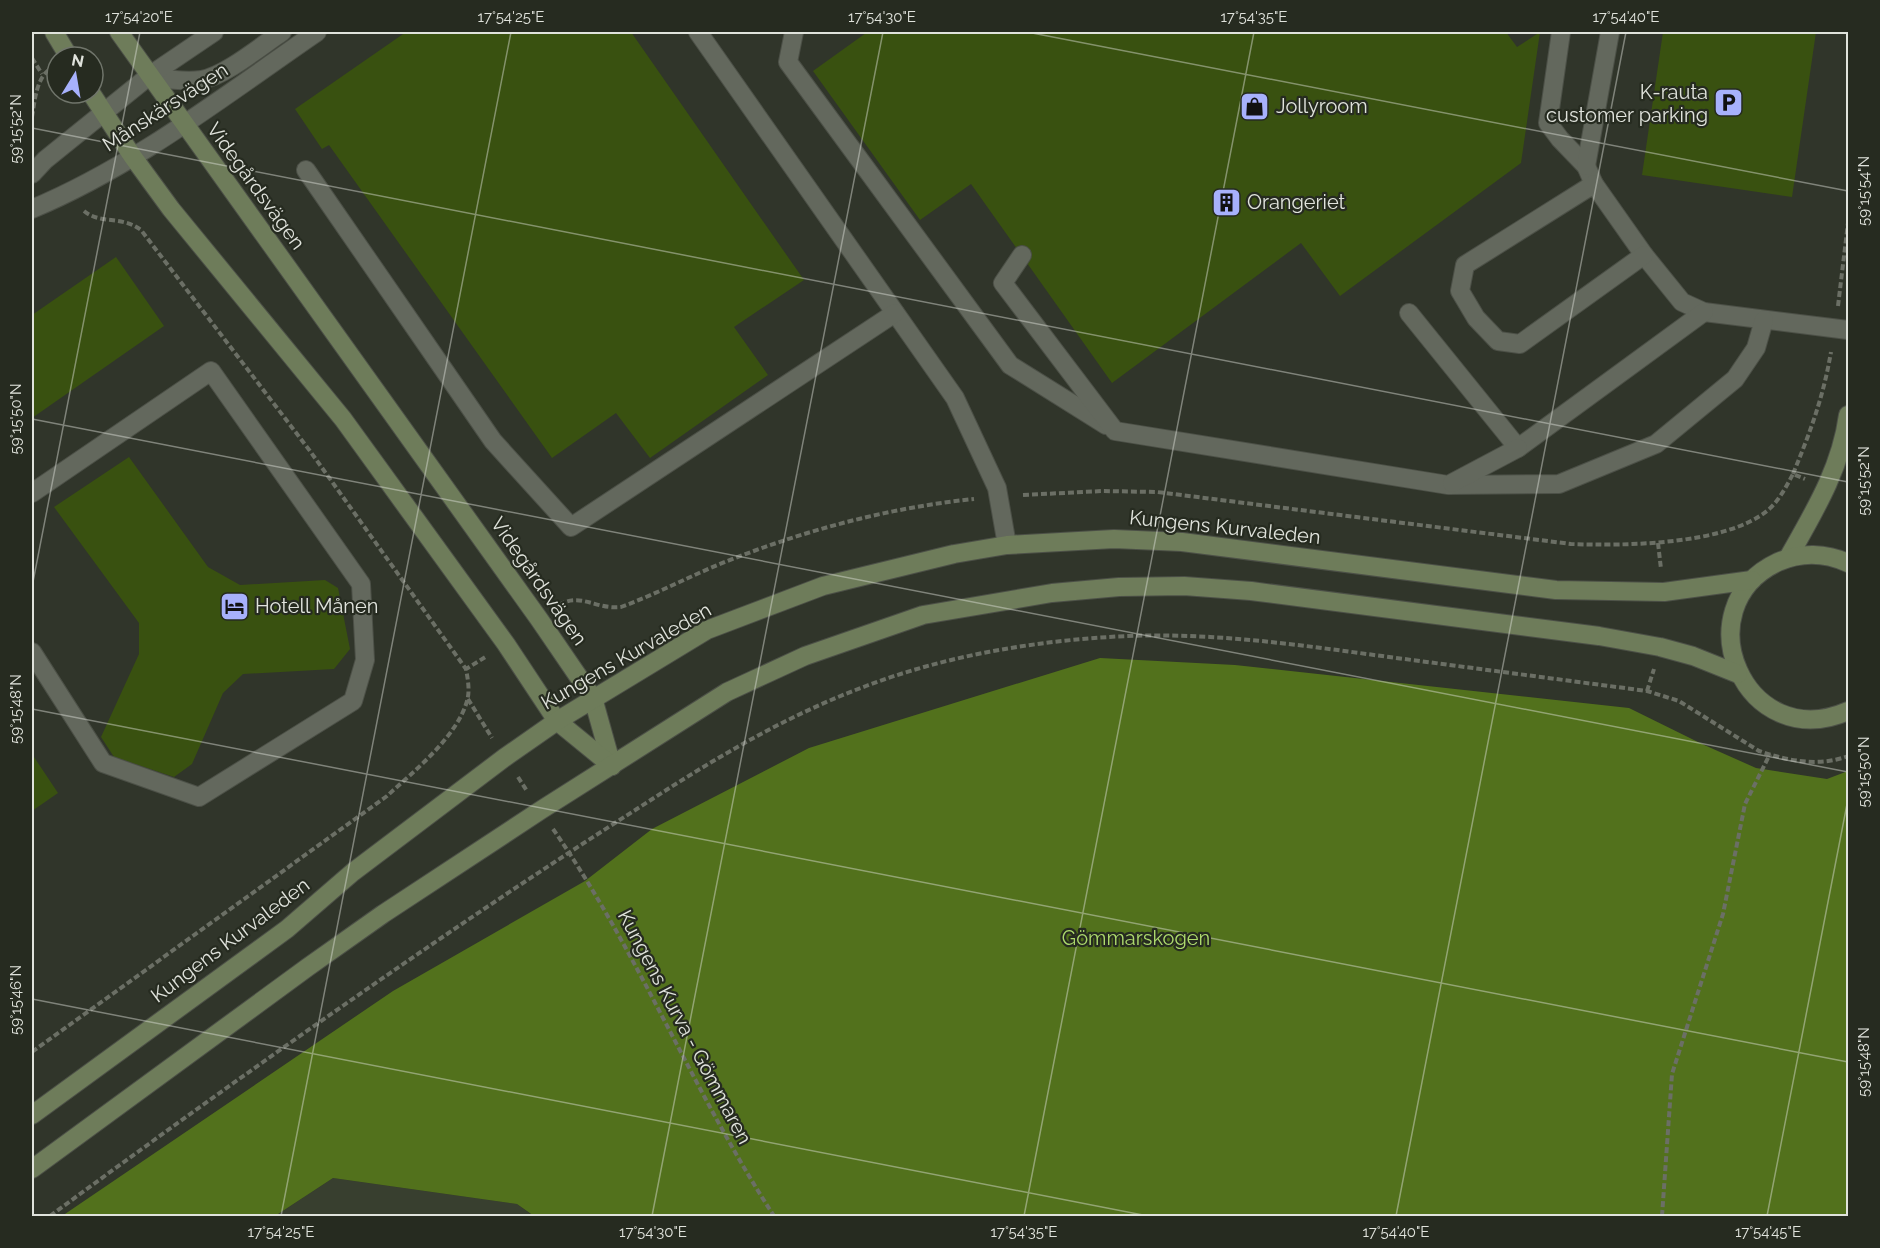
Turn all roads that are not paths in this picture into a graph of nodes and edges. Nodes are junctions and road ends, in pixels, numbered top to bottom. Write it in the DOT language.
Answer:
graph roads {
  1 [pos="54,32"];
  2 [pos="119,32"];
  3 [pos="213,32"];
  4 [pos="282,32"];
  5 [pos="316,32"];
  6 [pos="699,32"];
  7 [pos="794,32"];
  8 [pos="1561,32"];
  9 [pos="1610,32"];
  10 [pos="62,45"];
  11 [pos="149,76"];
  12 [pos="98,105"];
  13 [pos="103,113"];
  14 [pos="183,124"];
  15 [pos="133,157"];
  16 [pos="1586,166"];
  17 [pos="306,170"];
  18 [pos="32,174"];
  19 [pos="1594,183"];
  20 [pos="32,209"];
  21 [pos="1022,255"];
  22 [pos="1644,255"];
  23 [pos="1704,312"];
  24 [pos="895,313"];
  25 [pos="1409,313"];
  26 [pos="1764,320"];
  27 [pos="1848,330"];
  28 [pos="1848,415"];
  29 [pos="1115,431"];
  30 [pos="1518,448"];
  31 [pos="1448,486"];
  32 [pos="32,493"];
  33 [pos="1007,545"];
  34 [pos="1788,558"];
  35 [pos="1848,563"];
  36 [pos="1752,580"];
  37 [pos="32,652"];
  38 [pos="1738,674"];
  39 [pos="593,698"];
  40 [pos="1848,711"];
  41 [pos="556,721"];
  42 [pos="612,766"];
  43 [pos="32,1114"];
  44 [pos="32,1169"];
  1 -- 10 [label="street"];
  2 -- 11 [label="street, Videgårdsvägen"];
  3 -- 11 [label="street, Månskärsvägen"];
  4 -- 11 [label="street, Månskärsvägen"];
  5 -- 14 [label="street, Månskärsvägen"];
  6 -- 24 [label="street"];
  7 -- 29 [label="street"];
  8 -- 16 [label="street"];
  9 -- 16 [label="street"];
  11 -- 13 [label="street, Månskärsvägen"];
  11 -- 14 [label="street, Videgårdsvägen"];
  12 -- 13 [label="street"];
  13 -- 15 [label="street"];
  13 -- 18 [label="street, Månskärsvägen"];
  14 -- 15 [label="street, Månskärsvägen"];
  14 -- 39 [label="street, Videgårdsvägen"];
  15 -- 20 [label="street, Månskärsvägen"];
  15 -- 41 [label="street"];
  16 -- 19 [label="street"];
  17 -- 24 [label="street"];
  19 -- 22 [label="street"];
  19 -- 22 [label="street"];
  21 -- 29 [label="street"];
  22 -- 23 [label="street"];
  23 -- 26 [label="street"];
  23 -- 30 [label="street"];
  24 -- 33 [label="street"];
  25 -- 30 [label="street"];
  26 -- 27 [label="street"];
  26 -- 31 [label="street"];
  28 -- 34 [label="street"];
  29 -- 31 [label="street"];
  30 -- 31 [label="street"];
  32 -- 37 [label="street"];
  33 -- 36 [label="street, Kungens Kurvaleden"];
  33 -- 39 [label="street, Kungens Kurvaleden"];
  34 -- 35 [label="street"];
  34 -- 36 [label="street"];
  36 -- 38 [label="street"];
  38 -- 40 [label="street"];
  38 -- 42 [label="street"];
  39 -- 41 [label="street, Kungens Kurvaleden"];
  39 -- 42 [label="street, Videgårdsvägen"];
  41 -- 42 [label="street"];
  41 -- 43 [label="street, Kungens Kurvaleden"];
  42 -- 44 [label="street"];
}
